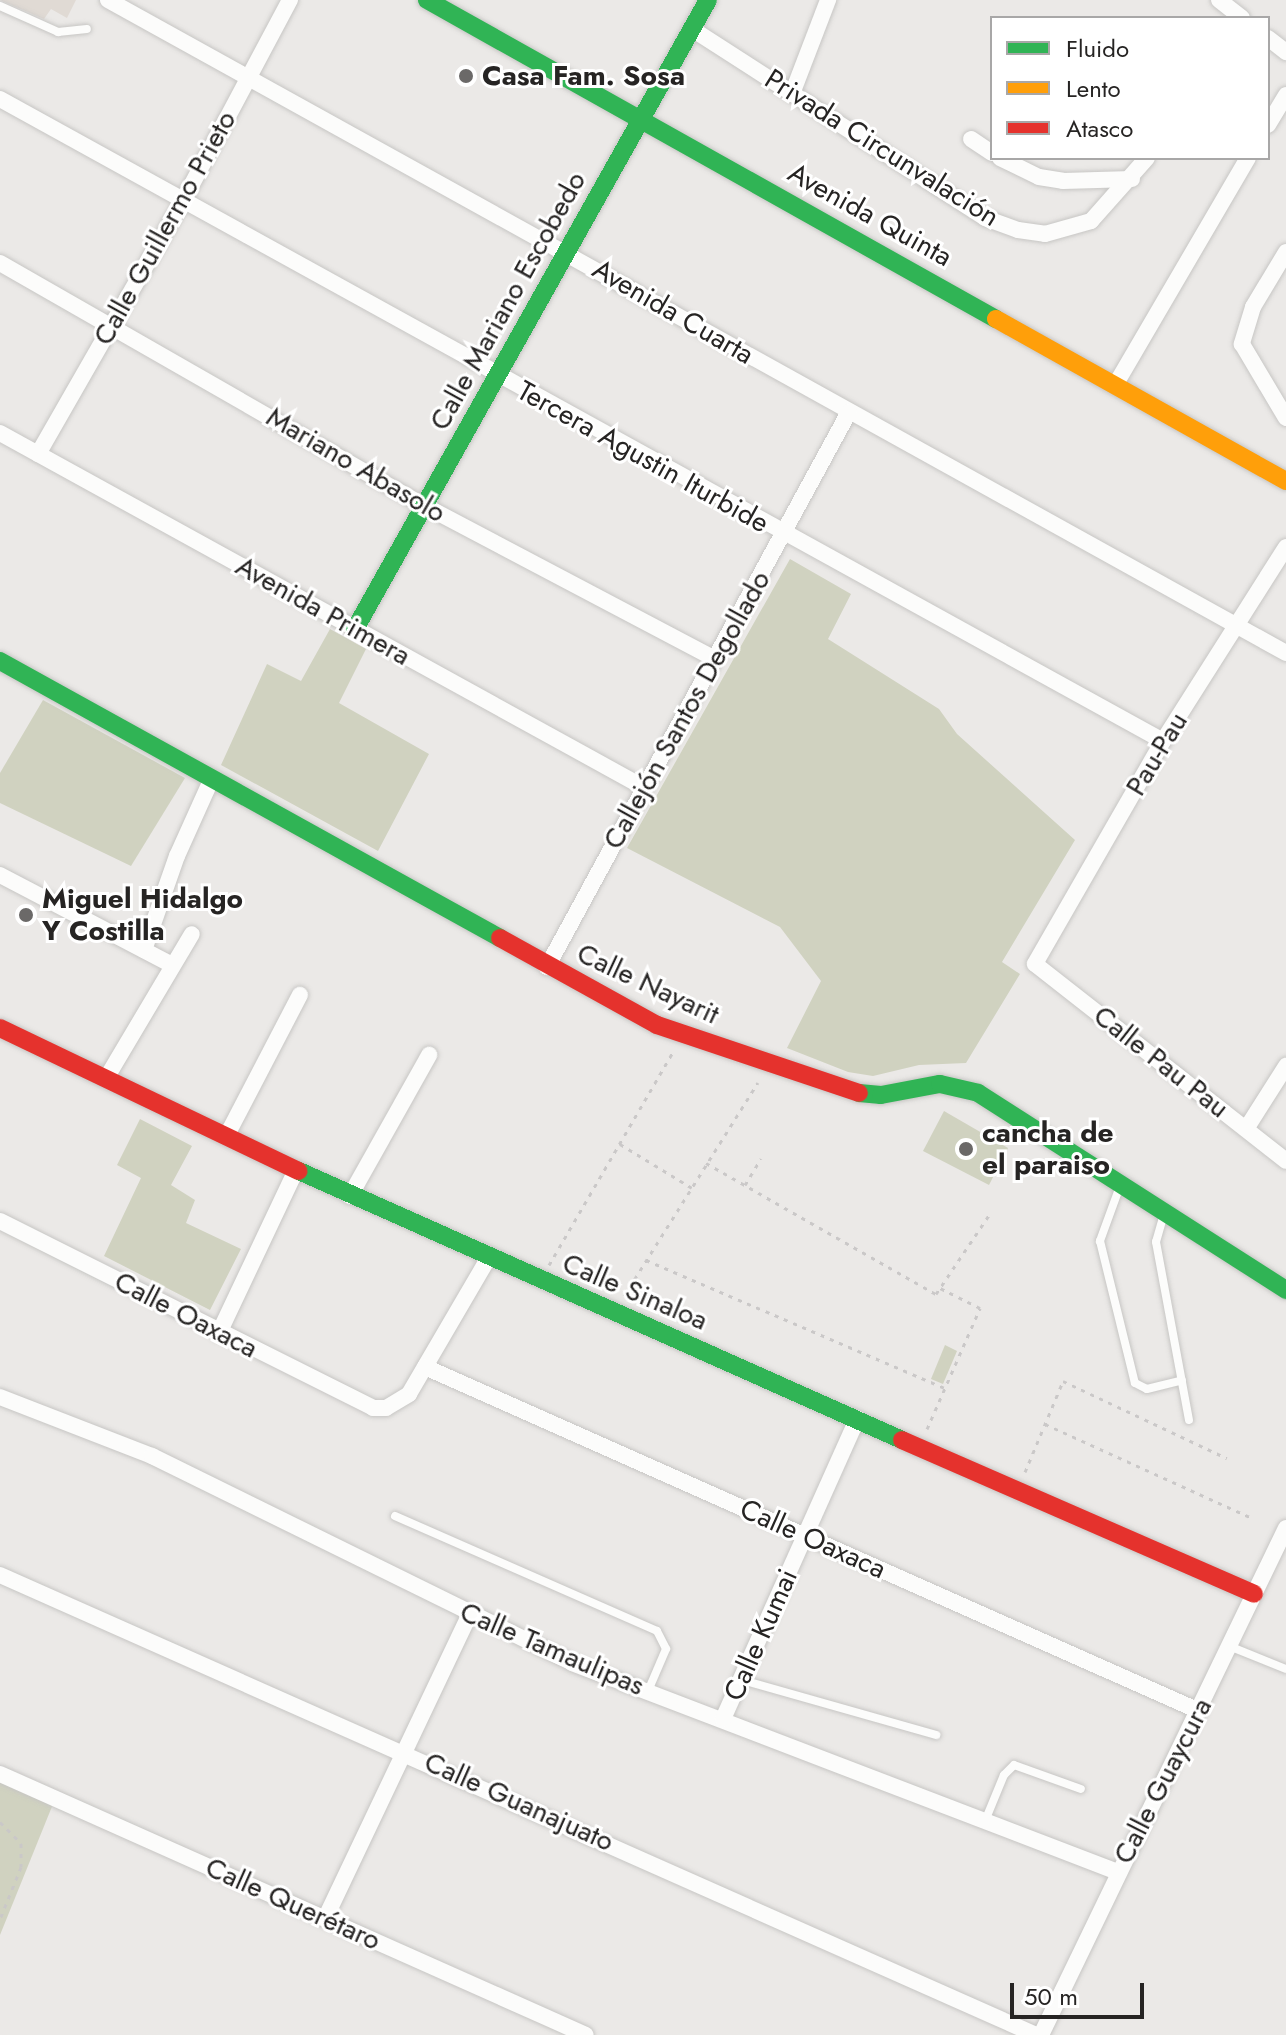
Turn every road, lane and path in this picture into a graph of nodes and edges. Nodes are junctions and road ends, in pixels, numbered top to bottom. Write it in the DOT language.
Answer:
graph roads {
  1 [pos="108,0"];
  2 [pos="290,0"];
  3 [pos="427,0"];
  4 [pos="708,0"];
  5 [pos="828,0"];
  6 [pos="1219,0"];
  7 [pos="0,6"];
  8 [pos="1239,16"];
  9 [pos="87,29"];
  10 [pos="692,29"];
  11 [pos="1270,40"];
  12 [pos="1286,52"];
  13 [pos="247,76"];
  14 [pos="792,94"];
  15 [pos="1286,95"];
  16 [pos="0,99"];
  17 [pos="640,122"];
  18 [pos="1270,122"];
  19 [pos="971,139"];
  20 [pos="990,152"];
  21 [pos="1005,160"];
  22 [pos="1146,160"];
  23 [pos="1247,160"];
  24 [pos="1132,179"];
  25 [pos="183,201"];
  26 [pos="568,251"];
  27 [pos="1286,252"];
  28 [pos="0,263"];
  29 [pos="112,326"];
  30 [pos="497,376"];
  31 [pos="1117,382"];
  32 [pos="849,412"];
  33 [pos="1286,418"];
  34 [pos="0,433"];
  35 [pos="38,454"];
  36 [pos="1286,481"];
  37 [pos="425,506"];
  38 [pos="783,535"];
  39 [pos="1286,547"];
  40 [pos="1237,626"];
  41 [pos="355,629"];
  42 [pos="1286,653"];
  43 [pos="715,659"];
  44 [pos="0,661"];
  45 [pos="1163,741"];
  46 [pos="212,778"];
  47 [pos="645,788"];
  48 [pos="0,875"];
  49 [pos="192,934"];
  50 [pos="144,950"];
  51 [pos="1035,964"];
  52 [pos="172,965"];
  53 [pos="547,967"];
  54 [pos="300,995"];
  55 [pos="0,1028"];
  56 [pos="674,1050"];
  57 [pos="429,1055"];
  58 [pos="769,1065"];
  59 [pos="1286,1066"];
  60 [pos="107,1077"];
  61 [pos="1246,1129"];
  62 [pos="227,1135"];
  63 [pos="620,1144"];
  64 [pos="761,1158"];
  65 [pos="1286,1161"];
  66 [pos="706,1163"];
  67 [pos="296,1170"];
  68 [pos="745,1185"];
  69 [pos="1121,1185"];
  70 [pos="692,1188"];
  71 [pos="350,1196"];
  72 [pos="1165,1213"];
  73 [pos="989,1215"];
  74 [pos="0,1221"];
  75 [pos="488,1259"];
  76 [pos="646,1260"];
  77 [pos="549,1265"];
  78 [pos="940,1288"];
  79 [pos="1286,1290"];
  80 [pos="613,1313"];
  81 [pos="219,1333"];
  82 [pos="425,1367"];
  83 [pos="1182,1380"];
  84 [pos="944,1388"];
  85 [pos="0,1397"];
  86 [pos="857,1419"];
  87 [pos="1189,1420"];
  88 [pos="1045,1424"];
  89 [pos="926,1431"];
  90 [pos="1227,1458"];
  91 [pos="1017,1489"];
  92 [pos="395,1516"];
  93 [pos="1252,1518"];
  94 [pos="1286,1528"];
  95 [pos="805,1535"];
  96 [pos="0,1575"];
  97 [pos="1254,1594"];
  98 [pos="469,1616"];
  99 [pos="1229,1646"];
  100 [pos="1286,1669"];
  101 [pos="742,1680"];
  102 [pos="648,1691"];
  103 [pos="1199,1711"];
  104 [pos="723,1719"];
  105 [pos="936,1735"];
  106 [pos="405,1751"];
  107 [pos="0,1774"];
  108 [pos="1081,1789"];
  109 [pos="985,1821"];
  110 [pos="0,1822"];
  111 [pos="1118,1872"];
  112 [pos="0,1919"];
  113 [pos="325,1919"];
  114 [pos="586,2035"];
  115 [pos="1038,2035"];
  1 -- 13 [label="street, Avenida Cuarta"];
  2 -- 13 [label="street, Calle Guillermo Prieto"];
  3 -- 17 [label="street, Avenida Quinta"];
  4 -- 10 [label="street, Calle Mariano Escobedo"];
  5 -- 14 [label="street"];
  6 -- 8 [label="street"];
  7 -- 9 [label="lane"];
  10 -- 14 [label="street, Privada Circunvalación"];
  10 -- 17 [label="street, Calle Mariano Escobedo"];
  11 -- 12 [label="street"];
  13 -- 25 [label="street, Calle Guillermo Prieto"];
  13 -- 26 [label="street, Avenida Cuarta"];
  14 -- 24 [label="street, Privada Circunvalación"];
  15 -- 18 [label="street"];
  16 -- 25 [label="street, Tercera Agustin Iturbide"];
  17 -- 26 [label="street, Calle Mariano Escobedo"];
  17 -- 31 [label="street, Avenida Quinta"];
  19 -- 20 [label="street"];
  21 -- 24 [label="street"];
  22 -- 24 [label="street, Privada Circunvalación"];
  23 -- 31 [label="street"];
  25 -- 29 [label="street, Calle Guillermo Prieto"];
  25 -- 30 [label="street, Tercera Agustin Iturbide"];
  26 -- 30 [label="street, Calle Mariano Escobedo"];
  26 -- 32 [label="street, Avenida Cuarta"];
  27 -- 33 [label="street"];
  28 -- 29 [label="street, Mariano Abasolo"];
  29 -- 35 [label="street, Calle Guillermo Prieto"];
  29 -- 37 [label="street, Mariano Abasolo"];
  30 -- 37 [label="street, Calle Mariano Escobedo"];
  30 -- 38 [label="street, Tercera Agustin Iturbide"];
  31 -- 36 [label="street, Avenida Quinta"];
  32 -- 38 [label="street, Callejón Santos Degollado"];
  32 -- 40 [label="street, Avenida Cuarta"];
  34 -- 35 [label="street, Avenida Primera"];
  35 -- 41 [label="street, Avenida Primera"];
  37 -- 41 [label="street, Calle Mariano Escobedo"];
  37 -- 43 [label="street, Mariano Abasolo"];
  38 -- 43 [label="street, Callejón Santos Degollado"];
  38 -- 45 [label="street, Tercera Agustin Iturbide"];
  39 -- 40 [label="street, Pau-Pau"];
  40 -- 42 [label="street, Avenida Cuarta"];
  40 -- 45 [label="street, Pau-Pau"];
  41 -- 47 [label="street, Avenida Primera"];
  43 -- 47 [label="street, Callejón Santos Degollado"];
  44 -- 46 [label="street, Calle Nayarit"];
  45 -- 51 [label="street, Pau-Pau"];
  46 -- 50 [label="street"];
  46 -- 53 [label="street, Calle Nayarit"];
  47 -- 53 [label="street, Callejón Santos Degollado"];
  48 -- 50 [label="street"];
  49 -- 52 [label="street"];
  50 -- 52 [label="street"];
  51 -- 61 [label="street, Calle Pau Pau"];
  52 -- 60 [label="street"];
  53 -- 58 [label="street, Calle Nayarit"];
  54 -- 62 [label="street"];
  55 -- 60 [label="street, Calle Sinaloa"];
  56 -- 63 [label="path"];
  57 -- 71 [label="street"];
  58 -- 66 [label="path"];
  58 -- 69 [label="street, Calle Nayarit"];
  59 -- 61 [label="street"];
  60 -- 62 [label="street, Calle Sinaloa"];
  61 -- 65 [label="street, Calle Pau Pau"];
  62 -- 67 [label="street, Calle Sinaloa"];
  63 -- 70 [label="path"];
  63 -- 77 [label="path"];
  64 -- 68 [label="path"];
  66 -- 68 [label="path"];
  66 -- 70 [label="path"];
  67 -- 71 [label="street, Calle Sinaloa"];
  67 -- 81 [label="street"];
  68 -- 78 [label="path"];
  69 -- 72 [label="street, Calle Nayarit"];
  69 -- 83 [label="lane"];
  70 -- 76 [label="path"];
  71 -- 75 [label="street, Calle Sinaloa"];
  72 -- 79 [label="street, Calle Nayarit"];
  72 -- 83 [label="lane"];
  73 -- 78 [label="path"];
  74 -- 81 [label="street, Calle Oaxaca"];
  75 -- 80 [label="street, Calle Sinaloa"];
  75 -- 82 [label="street"];
  76 -- 80 [label="path"];
  76 -- 84 [label="path"];
  78 -- 84 [label="path"];
  80 -- 86 [label="street, Calle Sinaloa"];
  81 -- 82 [label="street, Calle Oaxaca"];
  82 -- 95 [label="street, Calle Oaxaca"];
  83 -- 87 [label="lane"];
  84 -- 89 [label="path"];
  85 -- 98 [label="street, Calle Tamaulipas"];
  86 -- 91 [label="street, Calle Sinaloa"];
  86 -- 95 [label="street, Calle Kumai"];
  88 -- 90 [label="path"];
  88 -- 91 [label="path"];
  88 -- 93 [label="path"];
  91 -- 97 [label="street, Calle Sinaloa"];
  92 -- 102 [label="lane"];
  94 -- 97 [label="street, Calle Guaycura"];
  95 -- 101 [label="street, Calle Kumai"];
  95 -- 103 [label="street, Calle Oaxaca"];
  96 -- 106 [label="street, Calle Guanajuato"];
  97 -- 99 [label="street, Calle Guaycura"];
  98 -- 102 [label="street, Calle Tamaulipas"];
  98 -- 106 [label="street"];
  99 -- 100 [label="lane"];
  99 -- 103 [label="street, Calle Guaycura"];
  101 -- 104 [label="street, Calle Kumai"];
  101 -- 105 [label="lane"];
  102 -- 104 [label="street, Calle Tamaulipas"];
  103 -- 111 [label="street, Calle Guaycura"];
  104 -- 109 [label="street, Calle Tamaulipas"];
  106 -- 113 [label="street"];
  106 -- 115 [label="street, Calle Guanajuato"];
  107 -- 113 [label="street, Calle Querétaro"];
  108 -- 109 [label="lane"];
  109 -- 111 [label="street, Calle Tamaulipas"];
  110 -- 112 [label="path"];
  111 -- 115 [label="street, Calle Guaycura"];
  113 -- 114 [label="street, Calle Querétaro"];
}
